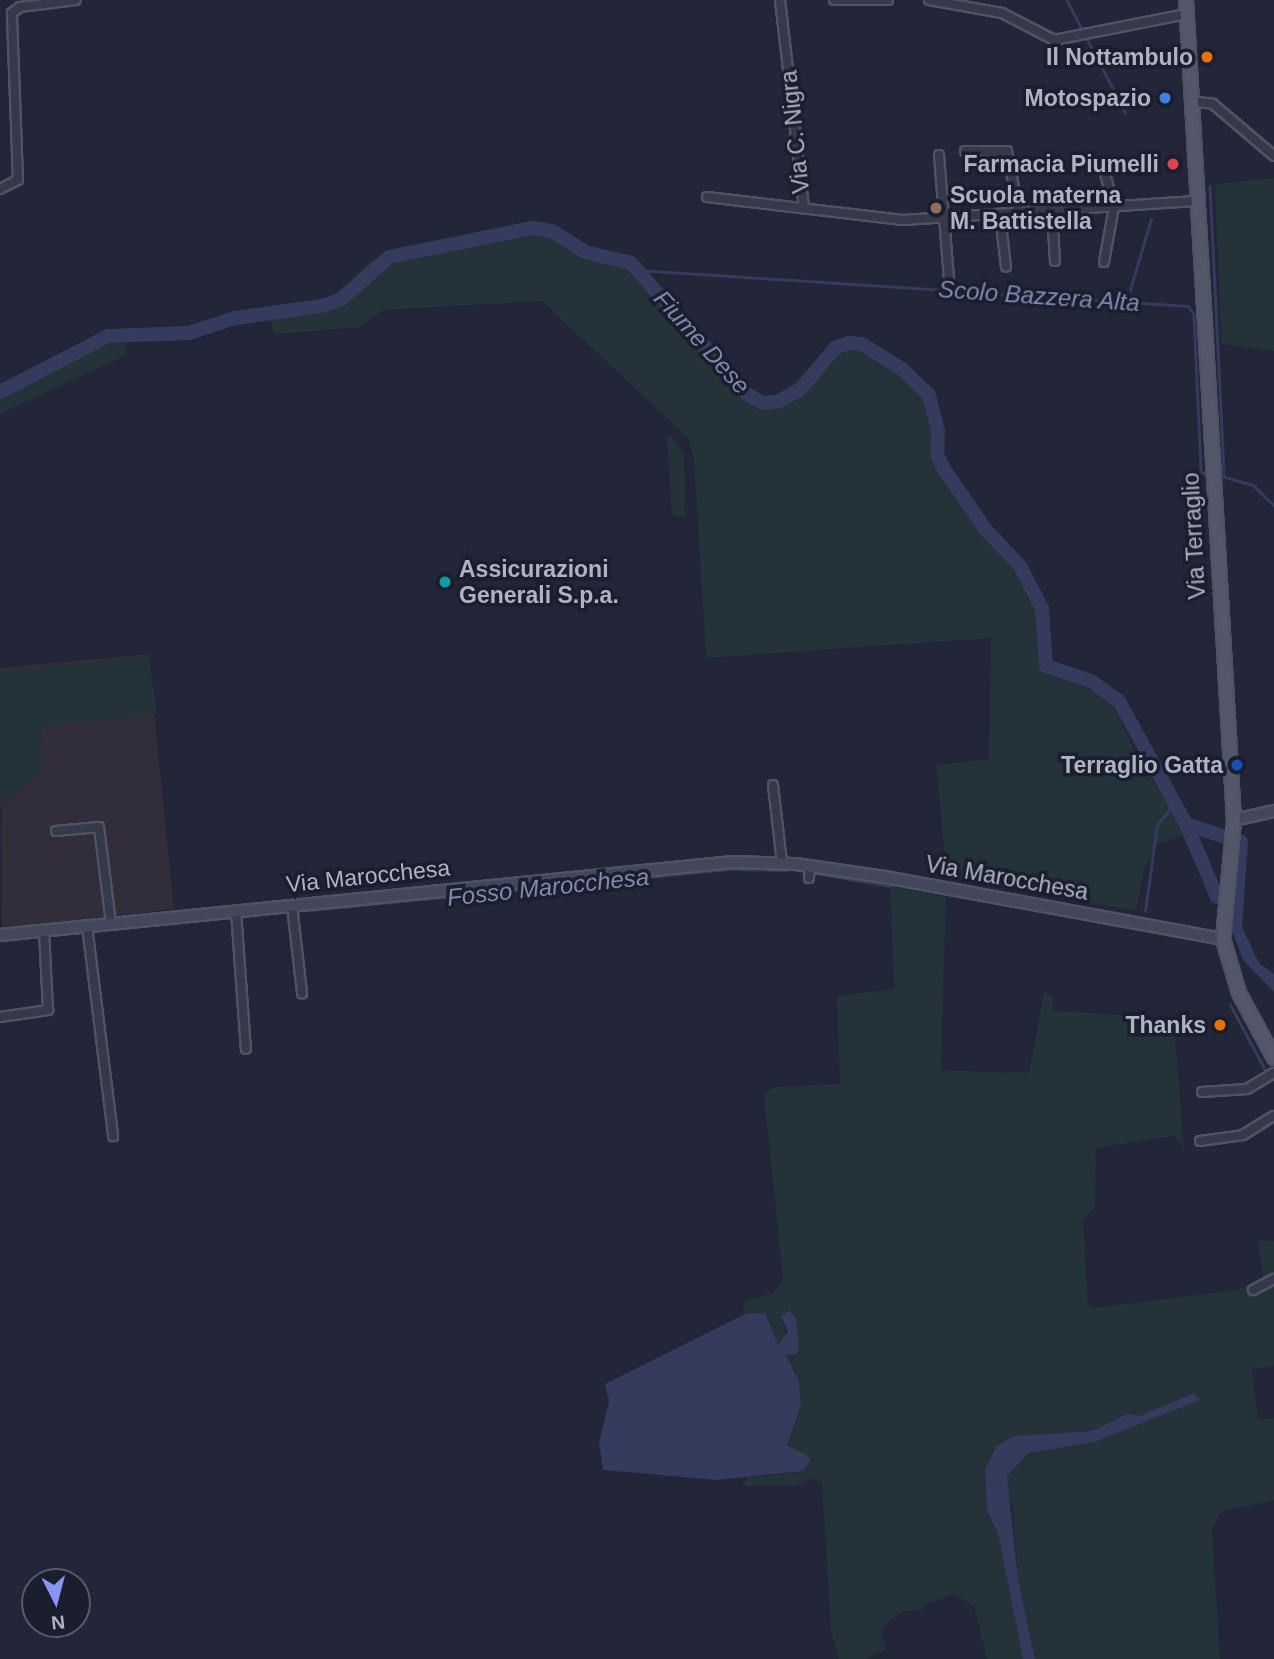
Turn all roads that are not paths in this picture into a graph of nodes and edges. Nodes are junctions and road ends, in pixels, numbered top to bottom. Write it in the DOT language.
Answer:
graph roads {
  1 [pos="76,0"];
  2 [pos="780,0"];
  3 [pos="834,0"];
  4 [pos="888,0"];
  5 [pos="929,0"];
  6 [pos="1186,0"];
  7 [pos="967,3"];
  8 [pos="1186,14"];
  9 [pos="1190,102"];
  10 [pos="965,151"];
  11 [pos="939,155"];
  12 [pos="1274,156"];
  13 [pos="1102,162"];
  14 [pos="0,189"];
  15 [pos="707,197"];
  16 [pos="1195,201"];
  17 [pos="1114,207"];
  18 [pos="804,209"];
  19 [pos="1052,211"];
  20 [pos="1019,214"];
  21 [pos="1000,215"];
  22 [pos="944,218"];
  23 [pos="1055,261"];
  24 [pos="1104,262"];
  25 [pos="1006,267"];
  26 [pos="949,281"];
  27 [pos="773,785"];
  28 [pos="1274,811"];
  29 [pos="1234,820"];
  30 [pos="56,831"];
  31 [pos="782,863"];
  32 [pos="810,866"];
  33 [pos="809,878"];
  34 [pos="292,906"];
  35 [pos="236,911"];
  36 [pos="111,924"];
  37 [pos="87,926"];
  38 [pos="44,934"];
  39 [pos="0,935"];
  40 [pos="1223,939"];
  41 [pos="302,993"];
  42 [pos="0,1017"];
  43 [pos="246,1049"];
  44 [pos="1274,1058"];
  45 [pos="1270,1075"];
  46 [pos="1202,1092"];
  47 [pos="1274,1116"];
  48 [pos="113,1136"];
  49 [pos="1200,1141"];
  50 [pos="1274,1279"];
  51 [pos="1253,1290"];
  1 -- 14 [label="street"];
  2 -- 18 [label="street, Via C. Nigra"];
  3 -- 4 [label="street"];
  5 -- 7 [label="street"];
  6 -- 8 [label="main road, Via Terraglio"];
  7 -- 8 [label="street"];
  8 -- 9 [label="main road, Via Terraglio"];
  9 -- 12 [label="street"];
  9 -- 16 [label="main road, Via Terraglio"];
  10 -- 20 [label="street"];
  11 -- 22 [label="street"];
  13 -- 17 [label="street"];
  15 -- 18 [label="street, Via C. Nigra"];
  16 -- 17 [label="street"];
  16 -- 29 [label="main road, Via Terraglio"];
  17 -- 19 [label="street"];
  17 -- 24 [label="street"];
  18 -- 22 [label="street"];
  19 -- 20 [label="street"];
  19 -- 23 [label="street"];
  20 -- 21 [label="street"];
  21 -- 22 [label="street"];
  21 -- 25 [label="street"];
  22 -- 26 [label="street"];
  27 -- 31 [label="street"];
  28 -- 29 [label="street"];
  29 -- 40 [label="main road, Via Terraglio"];
  30 -- 36 [label="street"];
  31 -- 32 [label="street, Via Marocchesa"];
  31 -- 34 [label="street, Via Marocchesa"];
  32 -- 33 [label="street"];
  32 -- 40 [label="street, Via Marocchesa"];
  34 -- 35 [label="street, Via Marocchesa"];
  34 -- 41 [label="street"];
  35 -- 36 [label="street, Via Marocchesa"];
  35 -- 43 [label="street"];
  36 -- 37 [label="street, Via Marocchesa"];
  37 -- 38 [label="street, Via Marocchesa"];
  37 -- 48 [label="street"];
  38 -- 39 [label="street, Via Marocchesa"];
  38 -- 42 [label="street"];
  40 -- 44 [label="main road, Via Terraglio"];
  45 -- 46 [label="street"];
  47 -- 49 [label="street"];
  50 -- 51 [label="street"];
}
